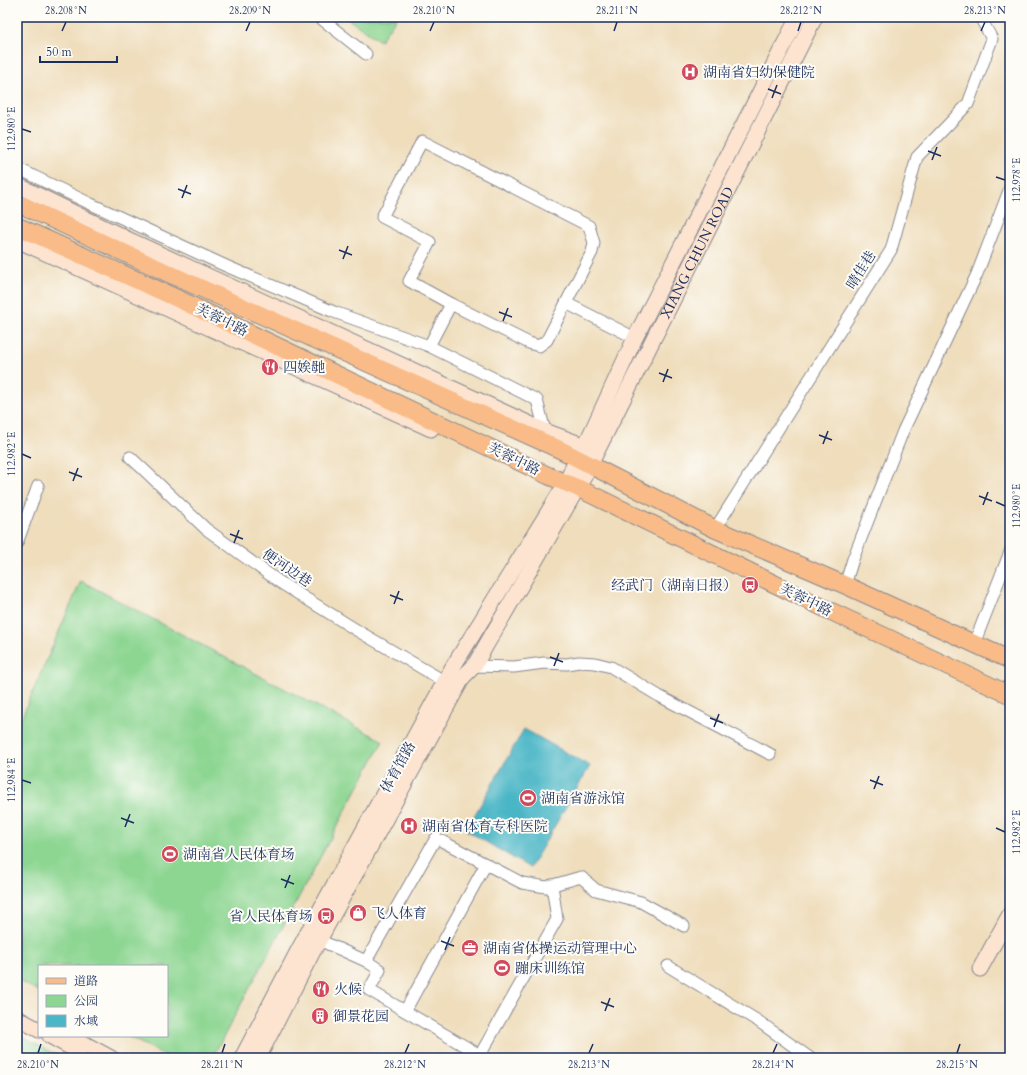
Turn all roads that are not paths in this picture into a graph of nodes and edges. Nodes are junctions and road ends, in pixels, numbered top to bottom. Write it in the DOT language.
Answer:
graph roads {
  1 [pos="319,17"];
  2 [pos="798,17"];
  3 [pos="815,17"];
  4 [pos="980,17"];
  5 [pos="366,54"];
  6 [pos="17,168"];
  7 [pos="17,185"];
  8 [pos="1010,188"];
  9 [pos="19,203"];
  10 [pos="17,226"];
  11 [pos="17,240"];
  12 [pos="566,303"];
  13 [pos="451,304"];
  14 [pos="635,338"];
  15 [pos="429,346"];
  16 [pos="545,431"];
  17 [pos="561,450"];
  18 [pos="584,456"];
  19 [pos="130,457"];
  20 [pos="38,486"];
  21 [pos="569,487"];
  22 [pos="715,529"];
  23 [pos="17,543"];
  24 [pos="1010,552"];
  25 [pos="1007,568"];
  26 [pos="845,585"];
  27 [pos="974,644"];
  28 [pos="1010,660"];
  29 [pos="474,666"];
  30 [pos="444,682"];
  31 [pos="1010,695"];
  32 [pos="770,754"];
  33 [pos="486,864"];
  34 [pos="552,885"];
  35 [pos="1010,914"];
  36 [pos="684,926"];
  37 [pos="319,940"];
  38 [pos="366,962"];
  39 [pos="668,966"];
  40 [pos="980,969"];
  41 [pos="17,1008"];
  42 [pos="405,1011"];
  43 [pos="17,1018"];
  44 [pos="38,1018"];
  45 [pos="38,1029"];
  46 [pos="52,1037"];
  47 [pos="72,1037"];
  48 [pos="483,1057"];
  49 [pos="90,1058"];
  50 [pos="111,1058"];
  51 [pos="242,1058"];
  52 [pos="258,1058"];
  53 [pos="810,1058"];
  1 -- 5 [label="street"];
  2 -- 14 [label="street, XIANG CHUN ROAD"];
  3 -- 18 [label="street, XIANG CHUN ROAD"];
  4 -- 22 [label="street, 晴佳巷"];
  6 -- 15 [label="street"];
  7 -- 16 [label="street"];
  8 -- 26 [label="street"];
  9 -- 17 [label="main road, 芙蓉中路"];
  10 -- 21 [label="main road, 芙蓉中路"];
  11 -- 21 [label="street, 芙蓉中路"];
  12 -- 13 [label="street"];
  12 -- 13 [label="street"];
  12 -- 14 [label="street"];
  13 -- 15 [label="street"];
  14 -- 18 [label="street, XIANG CHUN ROAD"];
  15 -- 16 [label="street"];
  16 -- 17 [label="main road"];
  16 -- 18 [label="street"];
  17 -- 18 [label="main road, 芙蓉中路"];
  18 -- 21 [label="street, XIANG CHUN ROAD"];
  18 -- 22 [label="main road, 芙蓉中路"];
  19 -- 30 [label="street, 便河边巷"];
  20 -- 23 [label="street"];
  21 -- 29 [label="street, 体育馆路"];
  21 -- 30 [label="street, 体育馆路"];
  21 -- 31 [label="main road, 芙蓉中路"];
  22 -- 26 [label="main road, 芙蓉中路"];
  24 -- 25 [label="street"];
  25 -- 27 [label="street"];
  26 -- 27 [label="main road, 芙蓉中路"];
  27 -- 28 [label="main road, 芙蓉中路"];
  29 -- 32 [label="street"];
  29 -- 37 [label="street, 体育馆路"];
  30 -- 51 [label="street, 体育馆路"];
  33 -- 34 [label="street"];
  33 -- 38 [label="street"];
  33 -- 42 [label="street"];
  34 -- 36 [label="street"];
  34 -- 48 [label="street"];
  35 -- 40 [label="street"];
  37 -- 38 [label="street"];
  37 -- 52 [label="street, 体育馆路"];
  38 -- 42 [label="street"];
  39 -- 53 [label="street"];
  41 -- 44 [label="street"];
  42 -- 48 [label="street"];
  43 -- 45 [label="street"];
  46 -- 49 [label="street"];
  47 -- 50 [label="street"];
}
